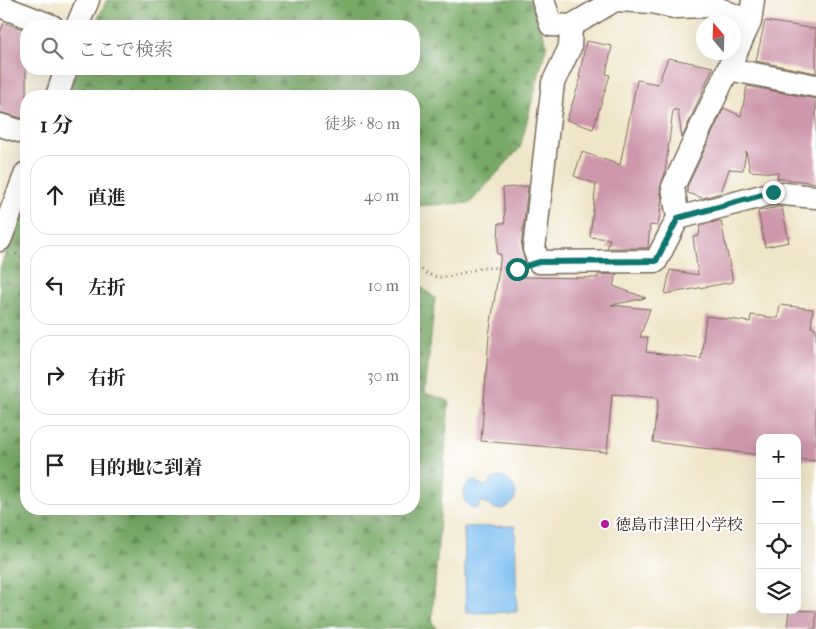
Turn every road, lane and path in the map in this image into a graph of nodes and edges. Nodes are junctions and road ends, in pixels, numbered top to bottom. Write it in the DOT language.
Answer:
graph roads {
  1 [pos="88,0"];
  2 [pos="543,0"];
  3 [pos="616,0"];
  4 [pos="752,0"];
  5 [pos="0,6"];
  6 [pos="36,20"];
  7 [pos="80,20"];
  8 [pos="750,22"];
  9 [pos="571,26"];
  10 [pos="728,69"];
  11 [pos="64,75"];
  12 [pos="816,86"];
  13 [pos="58,90"];
  14 [pos="0,125"];
  15 [pos="20,131"];
  16 [pos="20,188"];
  17 [pos="816,197"];
  18 [pos="678,218"];
  19 [pos="0,240"];
  20 [pos="539,262"];
  21 [pos="420,268"];
  1 -- 7 [label="street"];
  2 -- 9 [label="street"];
  3 -- 8 [label="street"];
  3 -- 9 [label="street"];
  4 -- 8 [label="street"];
  5 -- 6 [label="street"];
  8 -- 10 [label="street"];
  9 -- 20 [label="street"];
  10 -- 12 [label="street"];
  10 -- 18 [label="street"];
  11 -- 13 [label="street"];
  14 -- 15 [label="street"];
  16 -- 19 [label="street"];
  17 -- 18 [label="street"];
  18 -- 20 [label="street"];
  20 -- 21 [label="path"];
}
